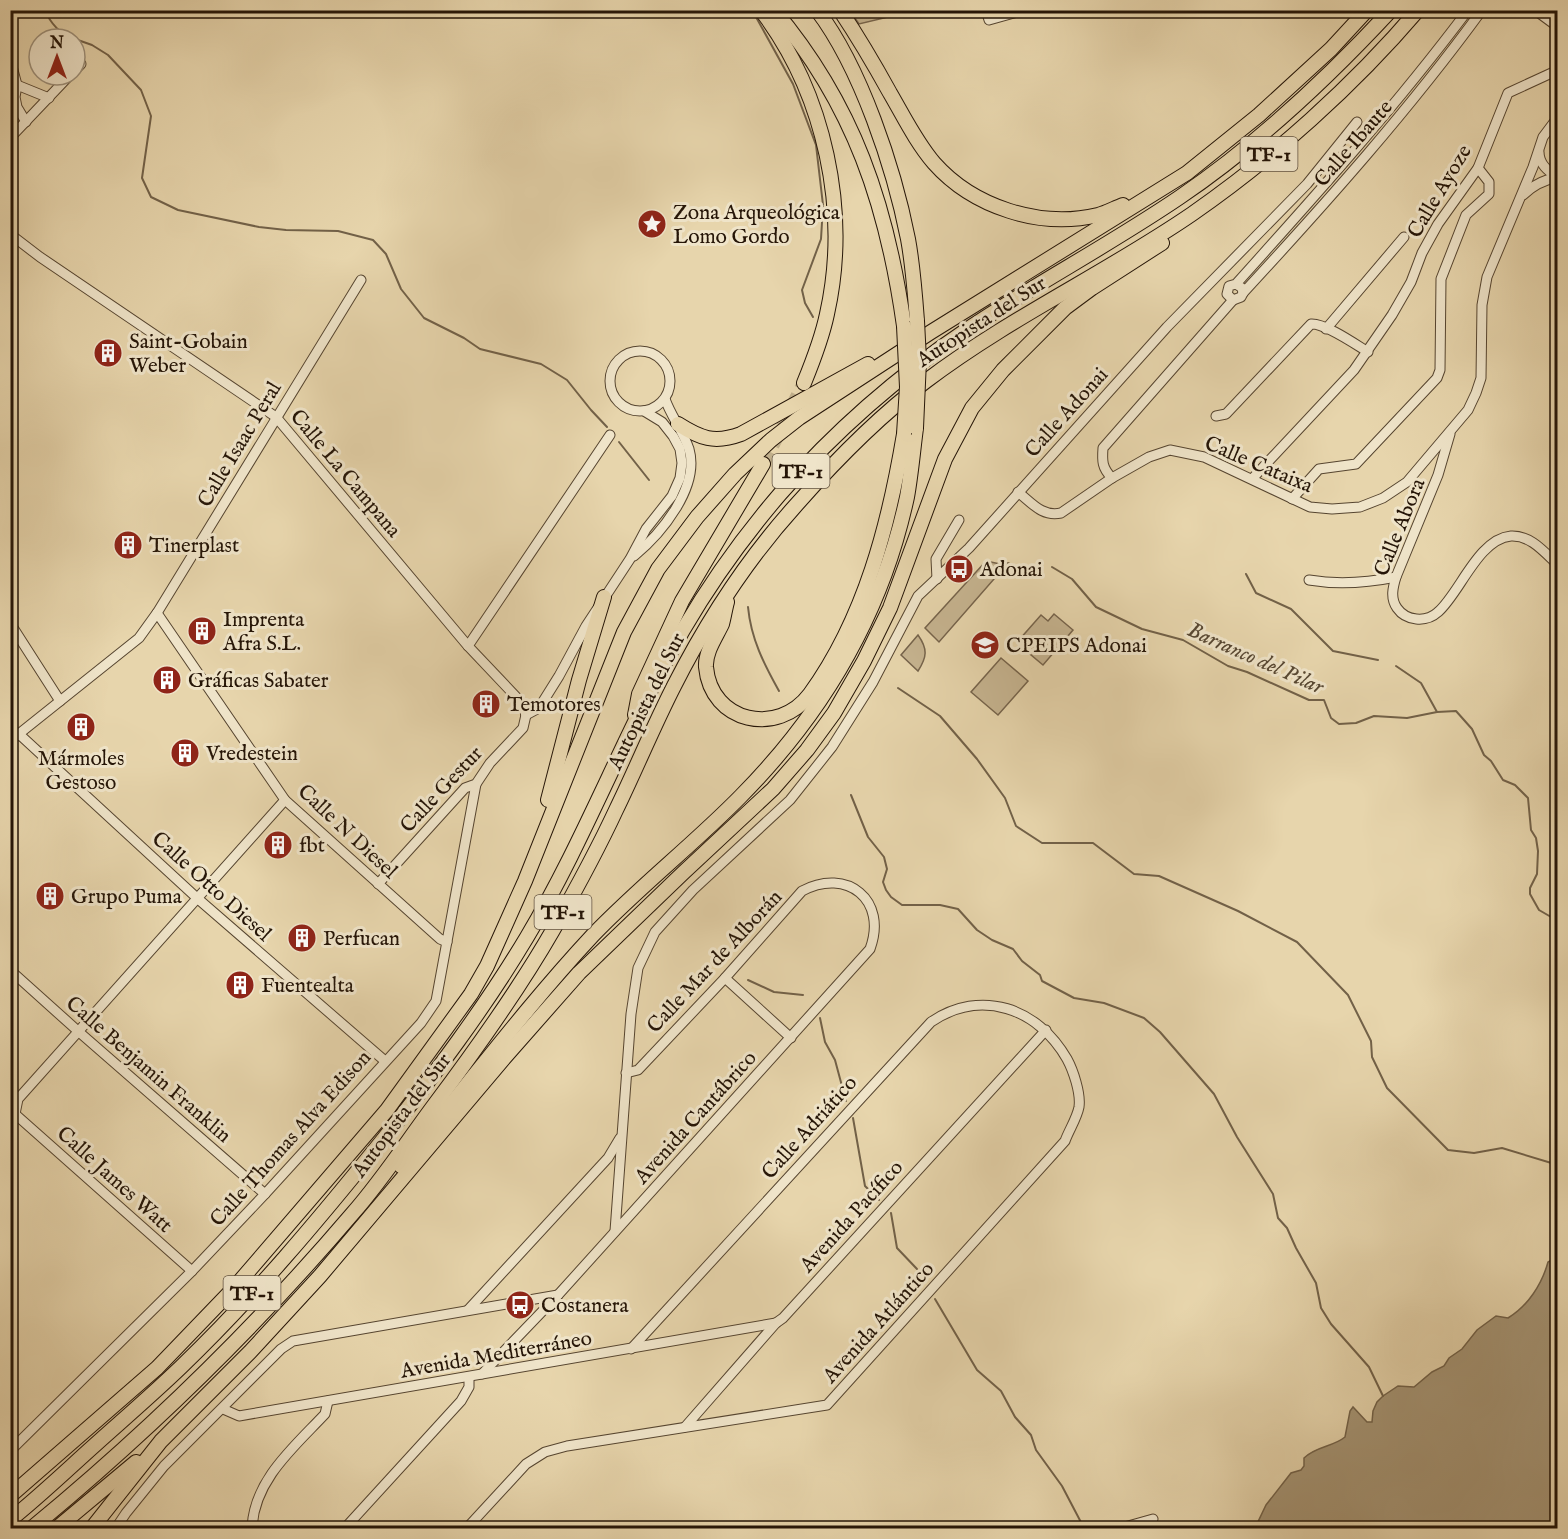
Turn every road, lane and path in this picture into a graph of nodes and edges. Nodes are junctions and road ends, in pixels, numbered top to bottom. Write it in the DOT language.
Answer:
graph roads {
  1 [pos="761,10"];
  2 [pos="774,10"];
  3 [pos="817,10"];
  4 [pos="840,10"];
  5 [pos="986,10"];
  6 [pos="1024,10"];
  7 [pos="1367,10"];
  8 [pos="1391,10"];
  9 [pos="1418,10"];
  10 [pos="1468,10"];
  11 [pos="1482,10"];
  12 [pos="1535,10"];
  13 [pos="1557,24"];
  14 [pos="10,59"];
  15 [pos="1557,70"];
  16 [pos="17,84"];
  17 [pos="59,87"];
  18 [pos="49,98"];
  19 [pos="1557,117"];
  20 [pos="26,122"];
  21 [pos="1357,122"];
  22 [pos="1552,129"];
  23 [pos="1370,134"];
  24 [pos="10,138"];
  25 [pos="1379,142"];
  26 [pos="1540,145"];
  27 [pos="1478,168"];
  28 [pos="1336,172"];
  29 [pos="1187,173"];
  30 [pos="1557,177"];
  31 [pos="1345,180"];
  32 [pos="1519,199"];
  33 [pos="1191,215"];
  34 [pos="10,234"];
  35 [pos="1404,237"];
  36 [pos="361,280"];
  37 [pos="1236,284"];
  38 [pos="1243,292"];
  39 [pos="1233,300"];
  40 [pos="911,324"];
  41 [pos="1326,329"];
  42 [pos="931,332"];
  43 [pos="1368,351"];
  44 [pos="804,383"];
  45 [pos="665,399"];
  46 [pos="644,411"];
  47 [pos="1216,416"];
  48 [pos="276,417"];
  49 [pos="678,424"];
  50 [pos="1451,429"];
  51 [pos="910,431"];
  52 [pos="610,435"];
  53 [pos="763,464"];
  54 [pos="1112,478"];
  55 [pos="1252,479"];
  56 [pos="1018,492"];
  57 [pos="1292,499"];
  58 [pos="959,520"];
  59 [pos="630,559"];
  60 [pos="1557,565"];
  61 [pos="1396,577"];
  62 [pos="937,579"];
  63 [pos="1309,580"];
  64 [pos="730,591"];
  65 [pos="604,597"];
  66 [pos="157,613"];
  67 [pos="10,623"];
  68 [pos="468,646"];
  69 [pos="60,701"];
  70 [pos="526,715"];
  71 [pos="631,731"];
  72 [pos="19,734"];
  73 [pos="10,741"];
  74 [pos="476,784"];
  75 [pos="285,800"];
  76 [pos="525,881"];
  77 [pos="833,882"];
  78 [pos="378,884"];
  79 [pos="197,898"];
  80 [pos="447,942"];
  81 [pos="10,970"];
  82 [pos="725,978"];
  83 [pos="1046,1030"];
  84 [pos="79,1032"];
  85 [pos="791,1038"];
  86 [pos="385,1061"];
  87 [pos="626,1073"];
  88 [pos="622,1133"];
  89 [pos="605,1161"];
  90 [pos="620,1170"];
  91 [pos="265,1194"];
  92 [pos="618,1207"];
  93 [pos="637,1208"];
  94 [pos="357,1209"];
  95 [pos="615,1231"];
  96 [pos="192,1271"];
  97 [pos="558,1295"];
  98 [pos="532,1301"];
  99 [pos="468,1310"];
  100 [pos="538,1316"];
  101 [pos="776,1323"];
  102 [pos="753,1328"];
  103 [pos="650,1330"];
  104 [pos="661,1344"];
  105 [pos="758,1345"];
  106 [pos="631,1349"];
  107 [pos="504,1353"];
  108 [pos="512,1368"];
  109 [pos="482,1374"];
  110 [pos="469,1377"];
  111 [pos="327,1401"];
  112 [pos="223,1408"];
  113 [pos="685,1427"];
  114 [pos="160,1441"];
  115 [pos="10,1451"];
  116 [pos="10,1496"];
  117 [pos="1153,1519"];
  118 [pos="10,1520"];
  119 [pos="32,1528"];
  120 [pos="57,1528"];
  121 [pos="92,1528"];
  122 [pos="117,1528"];
  123 [pos="252,1528"];
  124 [pos="345,1528"];
  125 [pos="467,1528"];
  126 [pos="1121,1528"];
  1 -- 44 [label="highway"];
  2 -- 40 [label="highway"];
  3 -- 40 [label="highway"];
  4 -- 29 [label="highway"];
  5 -- 6 [label="street"];
  7 -- 29 [label="highway"];
  8 -- 71 [label="highway, Autopista del Sur / TF-1"];
  9 -- 33 [label="highway, Autopista del Sur / TF-1"];
  10 -- 23 [label="street, Calle Ibaute"];
  11 -- 25 [label="street, Calle Ibaute"];
  12 -- 13 [label="street"];
  14 -- 16 [label="street"];
  15 -- 27 [label="street, Calle Ayoze"];
  16 -- 18 [label="street"];
  16 -- 20 [label="street"];
  17 -- 18 [label="street"];
  18 -- 20 [label="street"];
  19 -- 22 [label="street, Calle Cataixa"];
  20 -- 24 [label="street"];
  21 -- 56 [label="street, Calle Adonai"];
  22 -- 26 [label="street, Calle Cataixa"];
  23 -- 25 [label="street"];
  23 -- 28 [label="street, Calle Ibaute"];
  25 -- 31 [label="street, Calle Ibaute"];
  26 -- 30 [label="street"];
  26 -- 32 [label="street, Calle Cataixa"];
  27 -- 43 [label="street, Calle Ayoze"];
  27 -- 57 [label="street"];
  28 -- 31 [label="street"];
  28 -- 37 [label="street, Calle Ibaute"];
  29 -- 42 [label="highway"];
  30 -- 32 [label="street"];
  31 -- 38 [label="street, Calle Ibaute"];
  32 -- 50 [label="street, Calle Cataixa"];
  33 -- 64 [label="highway, Autopista del Sur / TF-1"];
  33 -- 114 [label="highway"];
  34 -- 48 [label="street, Calle La Campana"];
  35 -- 41 [label="street, Calle Ayoze"];
  36 -- 48 [label="street, Calle Isaac Peral"];
  37 -- 38 [label="street"];
  37 -- 39 [label="street"];
  38 -- 39 [label="street"];
  39 -- 54 [label="street"];
  40 -- 51 [label="highway, bridge"];
  41 -- 43 [label="street"];
  41 -- 47 [label="street"];
  42 -- 49 [label="highway"];
  42 -- 76 [label="highway"];
  43 -- 55 [label="street, Calle Ayoze"];
  45 -- 46 [label="street"];
  45 -- 46 [label="street"];
  45 -- 49 [label="street"];
  46 -- 59 [label="street"];
  48 -- 66 [label="street, Calle Isaac Peral"];
  48 -- 68 [label="street, Calle La Campana"];
  49 -- 59 [label="street"];
  50 -- 57 [label="street, Calle Cataixa"];
  50 -- 61 [label="street, Calle Abora"];
  51 -- 64 [label="highway"];
  51 -- 94 [label="highway"];
  52 -- 68 [label="street"];
  53 -- 71 [label="highway"];
  54 -- 55 [label="street, Calle Cataixa"];
  54 -- 56 [label="street, Calle Cataixa"];
  55 -- 57 [label="street, Calle Cataixa"];
  56 -- 62 [label="street, Calle Adonai"];
  58 -- 62 [label="street"];
  59 -- 65 [label="street, Calle Gestur"];
  60 -- 61 [label="street, Calle Abora"];
  61 -- 63 [label="street"];
  62 -- 87 [label="street, Calle Adonai"];
  64 -- 94 [label="highway, Autopista del Sur / TF-1"];
  65 -- 70 [label="street, Calle Gestur"];
  65 -- 76 [label="highway"];
  66 -- 69 [label="street, Calle Isaac Peral"];
  66 -- 75 [label="street, Calle N Diesel"];
  67 -- 69 [label="street"];
  68 -- 70 [label="street, Calle La Campana"];
  69 -- 72 [label="street, Calle Isaac Peral"];
  70 -- 74 [label="street, Calle Gestur"];
  71 -- 118 [label="highway, Autopista del Sur / TF-1"];
  72 -- 73 [label="street, Calle Isaac Peral"];
  72 -- 79 [label="street, Calle Otto Diesel"];
  74 -- 78 [label="street, Calle Gestur"];
  74 -- 80 [label="street, Calle Thomas Alva Edison"];
  75 -- 78 [label="street, Calle N Diesel"];
  75 -- 79 [label="street"];
  76 -- 116 [label="highway"];
  77 -- 82 [label="street, Calle Mar de Alborán"];
  77 -- 85 [label="street, Avenida Cantábrico"];
  78 -- 80 [label="street, Calle N Diesel"];
  79 -- 84 [label="street"];
  79 -- 86 [label="street, Calle Otto Diesel"];
  80 -- 86 [label="street, Calle Thomas Alva Edison"];
  81 -- 84 [label="street, Calle Benjamin Franklin"];
  82 -- 85 [label="street"];
  82 -- 87 [label="street, Calle Mar de Alborán"];
  83 -- 101 [label="street, Avenida Pacífico"];
  83 -- 103 [label="street, Calle Adriático"];
  83 -- 113 [label="street, Avenida Atlántico"];
  84 -- 91 [label="street, Calle Benjamin Franklin"];
  84 -- 96 [label="street, Calle James Watt"];
  85 -- 93 [label="street, Avenida Cantábrico"];
  86 -- 91 [label="street, Calle Thomas Alva Edison"];
  87 -- 88 [label="street, Calle Adonai"];
  88 -- 89 [label="street"];
  88 -- 90 [label="street, Calle Adonai"];
  89 -- 90 [label="street"];
  89 -- 99 [label="street"];
  90 -- 92 [label="street, Calle Adonai"];
  91 -- 96 [label="street, Calle Thomas Alva Edison"];
  92 -- 93 [label="street"];
  92 -- 95 [label="street, Calle Adonai"];
  93 -- 95 [label="street, Avenida Cantábrico"];
  94 -- 119 [label="highway, Autopista del Sur / TF-1"];
  95 -- 97 [label="street, Avenida Cantábrico"];
  96 -- 115 [label="street, Calle Thomas Alva Edison"];
  97 -- 98 [label="street"];
  97 -- 100 [label="street, Avenida Cantábrico"];
  98 -- 99 [label="street"];
  98 -- 100 [label="street"];
  99 -- 112 [label="street"];
  100 -- 107 [label="street, Avenida Cantábrico"];
  101 -- 102 [label="street, Avenida Mediterráneo"];
  101 -- 105 [label="street, Avenida Pacífico"];
  102 -- 104 [label="street, Avenida Mediterráneo"];
  102 -- 105 [label="street"];
  103 -- 104 [label="street"];
  103 -- 106 [label="street, Calle Adriático"];
  104 -- 106 [label="street, Avenida Mediterráneo"];
  105 -- 113 [label="street, Avenida Pacífico"];
  106 -- 108 [label="street, Avenida Mediterráneo"];
  107 -- 108 [label="street"];
  107 -- 109 [label="street, Avenida Cantábrico"];
  108 -- 109 [label="street, Avenida Mediterráneo"];
  109 -- 110 [label="street, Avenida Mediterráneo"];
  110 -- 111 [label="street, Avenida Mediterráneo"];
  110 -- 124 [label="street"];
  111 -- 112 [label="street, Avenida Mediterráneo"];
  111 -- 123 [label="street"];
  112 -- 122 [label="street"];
  113 -- 125 [label="street, Avenida Atlántico"];
  114 -- 120 [label="highway"];
  114 -- 121 [label="highway"];
  117 -- 126 [label="street"];
}
